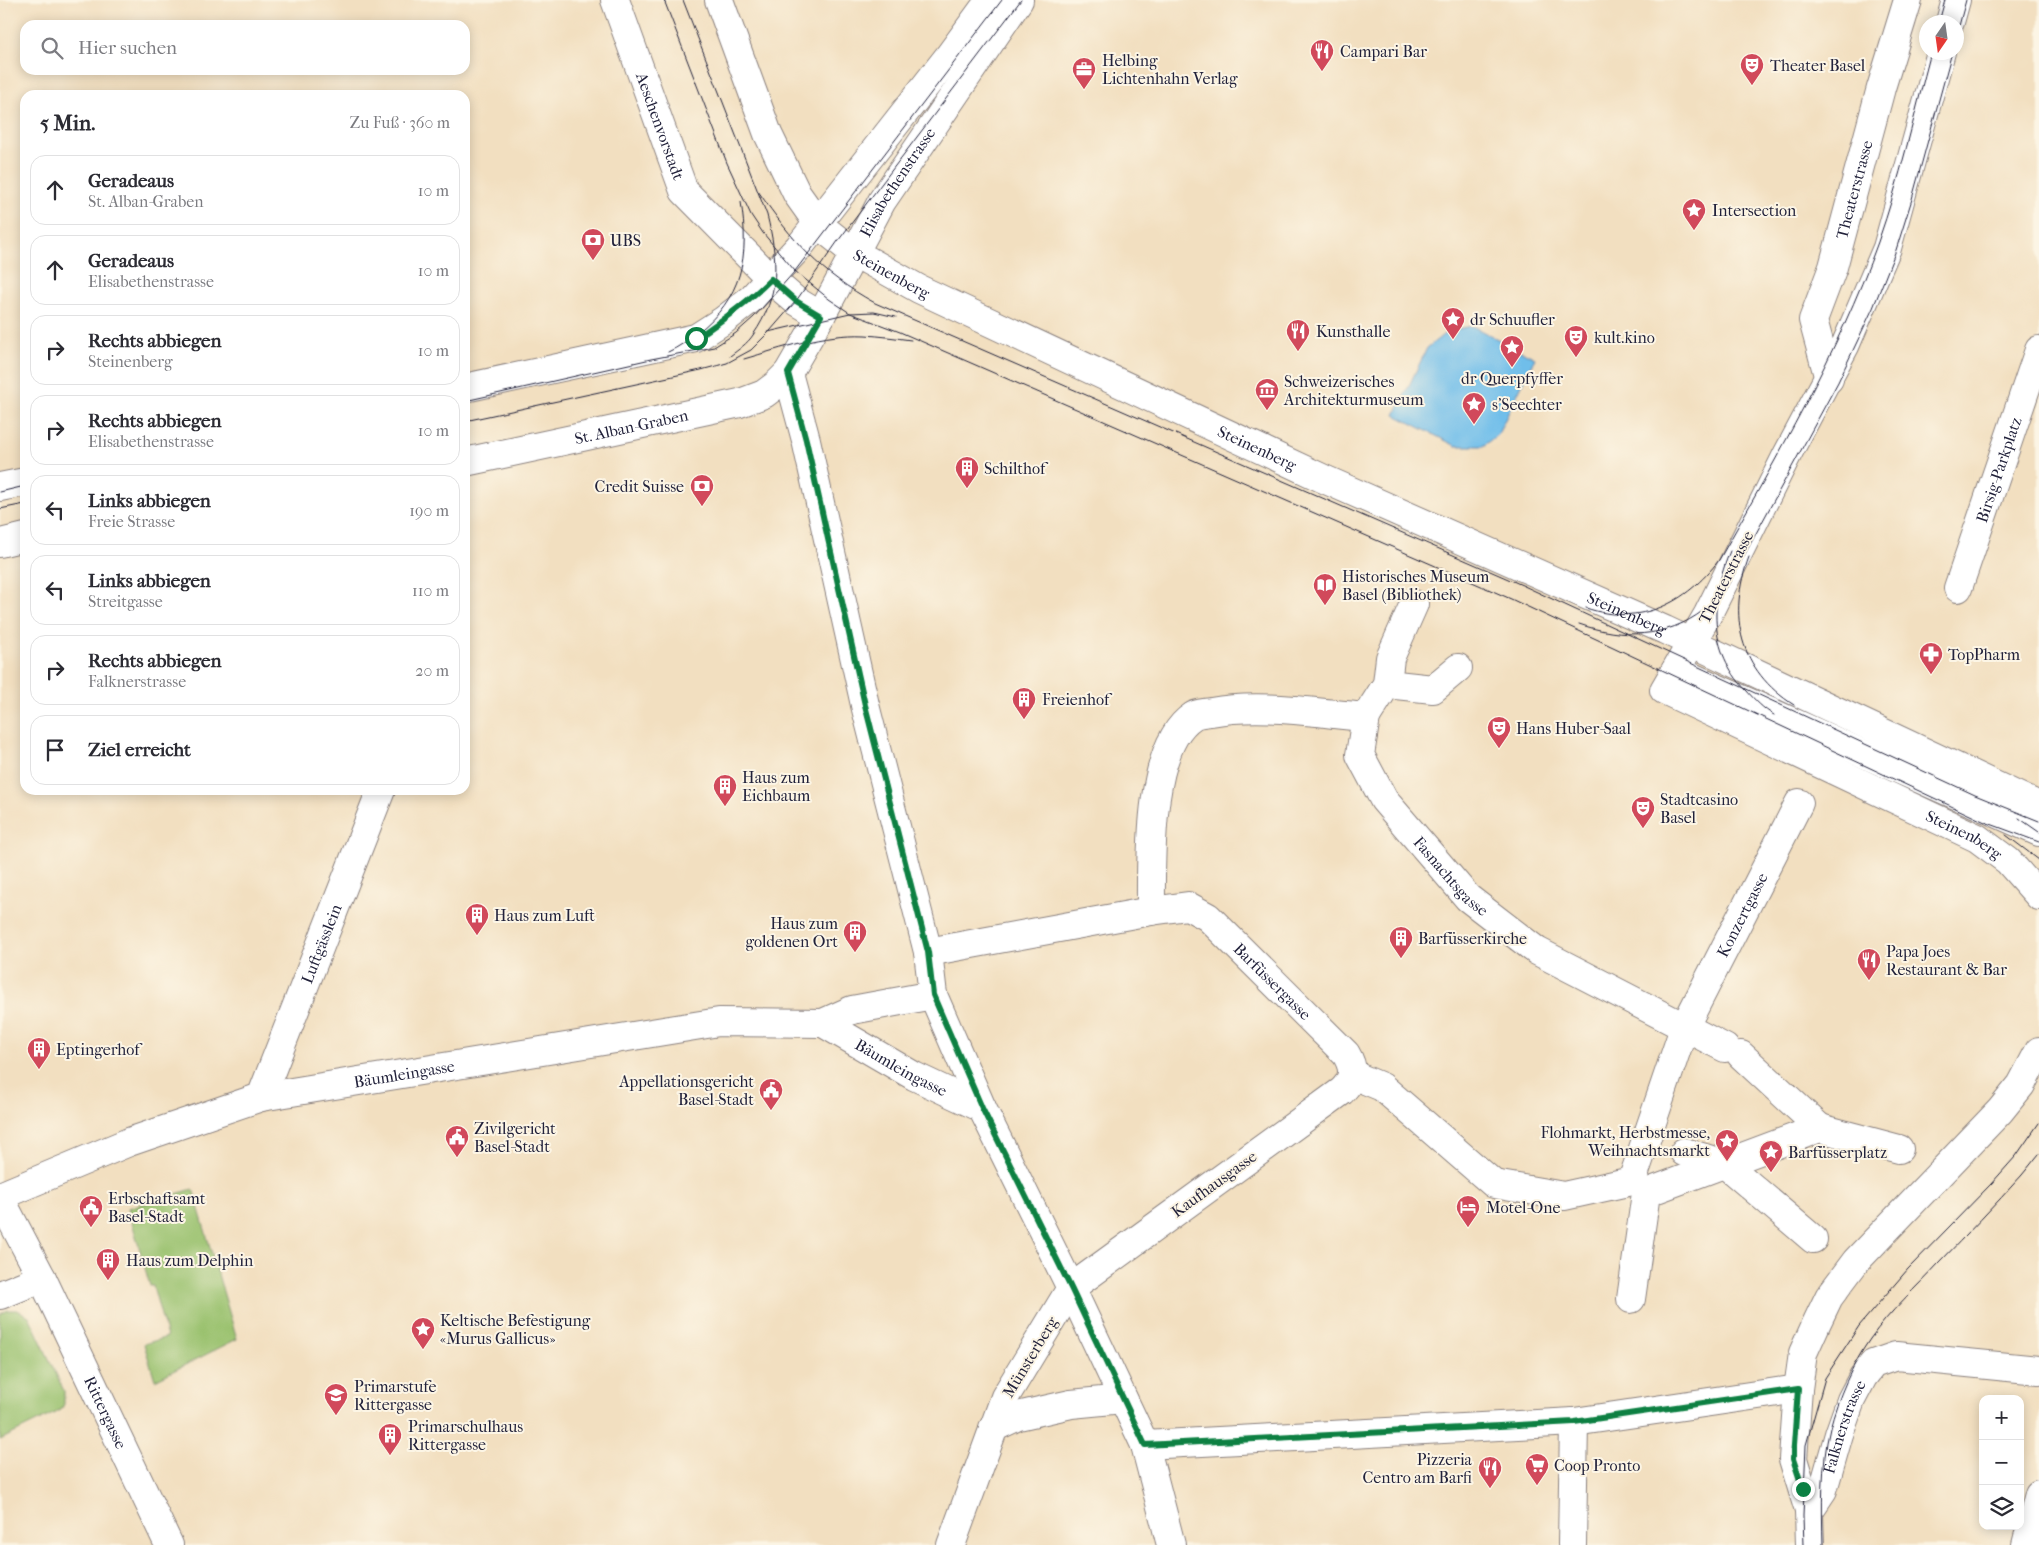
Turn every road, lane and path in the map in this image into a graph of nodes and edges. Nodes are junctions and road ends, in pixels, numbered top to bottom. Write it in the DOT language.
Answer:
graph roads {
  1 [pos="615,0"];
  2 [pos="719,0"];
  3 [pos="990,0"];
  4 [pos="1019,0"];
  5 [pos="1908,0"];
  6 [pos="1956,0"];
  7 [pos="1952,15"];
  8 [pos="1939,60"];
  9 [pos="825,230"];
  10 [pos="853,252"];
  11 [pos="771,279"];
  12 [pos="821,316"];
  13 [pos="2039,350"];
  14 [pos="788,373"];
  15 [pos="1828,379"];
  16 [pos="470,387"];
  17 [pos="470,461"];
  18 [pos="20,483"];
  19 [pos="0,487"];
  20 [pos="20,538"];
  21 [pos="0,543"];
  22 [pos="1958,588"];
  23 [pos="1414,604"];
  24 [pos="1692,642"];
  25 [pos="1458,668"];
  26 [pos="1670,680"];
  27 [pos="1387,684"];
  28 [pos="1366,717"];
  29 [pos="379,795"];
  30 [pos="1799,803"];
  31 [pos="2039,806"];
  32 [pos="2039,832"];
  33 [pos="2035,891"];
  34 [pos="1151,911"];
  35 [pos="928,952"];
  36 [pos="933,995"];
  37 [pos="823,1023"];
  38 [pos="1684,1028"];
  39 [pos="2039,1051"];
  40 [pos="1353,1075"];
  41 [pos="261,1097"];
  42 [pos="982,1108"];
  43 [pos="1820,1128"];
  44 [pos="1668,1142"];
  45 [pos="1900,1149"];
  46 [pos="1725,1164"];
  47 [pos="0,1197"];
  48 [pos="1813,1239"];
  49 [pos="42,1278"];
  50 [pos="1071,1288"];
  51 [pos="0,1295"];
  52 [pos="1631,1299"];
  53 [pos="2039,1370"];
  54 [pos="1798,1389"];
  55 [pos="1123,1399"];
  56 [pos="1574,1422"];
  57 [pos="993,1428"];
  58 [pos="1145,1445"];
  59 [pos="2039,1494"];
  60 [pos="1809,1511"];
  61 [pos="169,1545"];
  62 [pos="950,1545"];
  63 [pos="1172,1545"];
  64 [pos="1572,1545"];
  65 [pos="1810,1545"];
  66 [pos="2026,1545"];
  1 -- 11 [label="street, Aeschenvorstadt"];
  2 -- 9 [label="street"];
  3 -- 9 [label="street, Elisabethenstrasse"];
  4 -- 10 [label="street, Elisabethenstrasse"];
  5 -- 15 [label="street, Theaterstrasse"];
  6 -- 7 [label="street"];
  8 -- 15 [label="street, Theaterstrasse"];
  9 -- 10 [label="street, Steinenberg"];
  9 -- 11 [label="street, Elisabethenstrasse"];
  10 -- 12 [label="street, Elisabethenstrasse"];
  10 -- 24 [label="street, Steinenberg"];
  11 -- 12 [label="street"];
  11 -- 16 [label="street, Elisabethenstrasse"];
  12 -- 14 [label="street, Elisabethenstrasse"];
  13 -- 22 [label="street, Birsig-Parkplatz"];
  14 -- 17 [label="street, St. Alban-Graben"];
  14 -- 35 [label="street"];
  15 -- 24 [label="street, Theaterstrasse"];
  18 -- 19 [label="street"];
  20 -- 21 [label="street"];
  23 -- 27 [label="street"];
  24 -- 26 [label="street"];
  24 -- 31 [label="street, Steinenberg"];
  25 -- 27 [label="street"];
  26 -- 32 [label="street, Steinenberg"];
  26 -- 33 [label="street, Steinenberg"];
  27 -- 28 [label="street, Fasnachtsgasse"];
  28 -- 34 [label="street"];
  28 -- 38 [label="street, Fasnachtsgasse"];
  29 -- 41 [label="street, Luftgässlein"];
  30 -- 38 [label="street, Konzertgasse"];
  34 -- 35 [label="street, Barfüssergasse"];
  34 -- 40 [label="street, Barfüssergasse"];
  35 -- 36 [label="street"];
  36 -- 37 [label="street, Bäumleingasse"];
  36 -- 42 [label="street"];
  37 -- 41 [label="street, Bäumleingasse"];
  37 -- 42 [label="street, Bäumleingasse"];
  38 -- 43 [label="street"];
  38 -- 44 [label="street, Konzertgasse"];
  39 -- 54 [label="street"];
  40 -- 44 [label="street, Konzertgasse"];
  40 -- 50 [label="street, Kaufhausgasse"];
  41 -- 47 [label="street, Bäumleingasse"];
  42 -- 50 [label="street"];
  43 -- 45 [label="street"];
  43 -- 46 [label="street"];
  44 -- 46 [label="street"];
  46 -- 48 [label="street"];
  46 -- 52 [label="street"];
  47 -- 49 [label="street, Rittergasse"];
  49 -- 51 [label="street"];
  49 -- 61 [label="street, Rittergasse"];
  50 -- 55 [label="street"];
  50 -- 57 [label="street, Münsterberg"];
  53 -- 60 [label="street, Falknerstrasse"];
  54 -- 56 [label="street"];
  54 -- 60 [label="street, Falknerstrasse"];
  55 -- 57 [label="street, Münsterberg"];
  55 -- 58 [label="street"];
  56 -- 58 [label="street"];
  56 -- 64 [label="street"];
  57 -- 62 [label="street, Münsterberg"];
  58 -- 63 [label="street"];
  59 -- 66 [label="street"];
  60 -- 65 [label="street, Falknerstrasse"];
}
